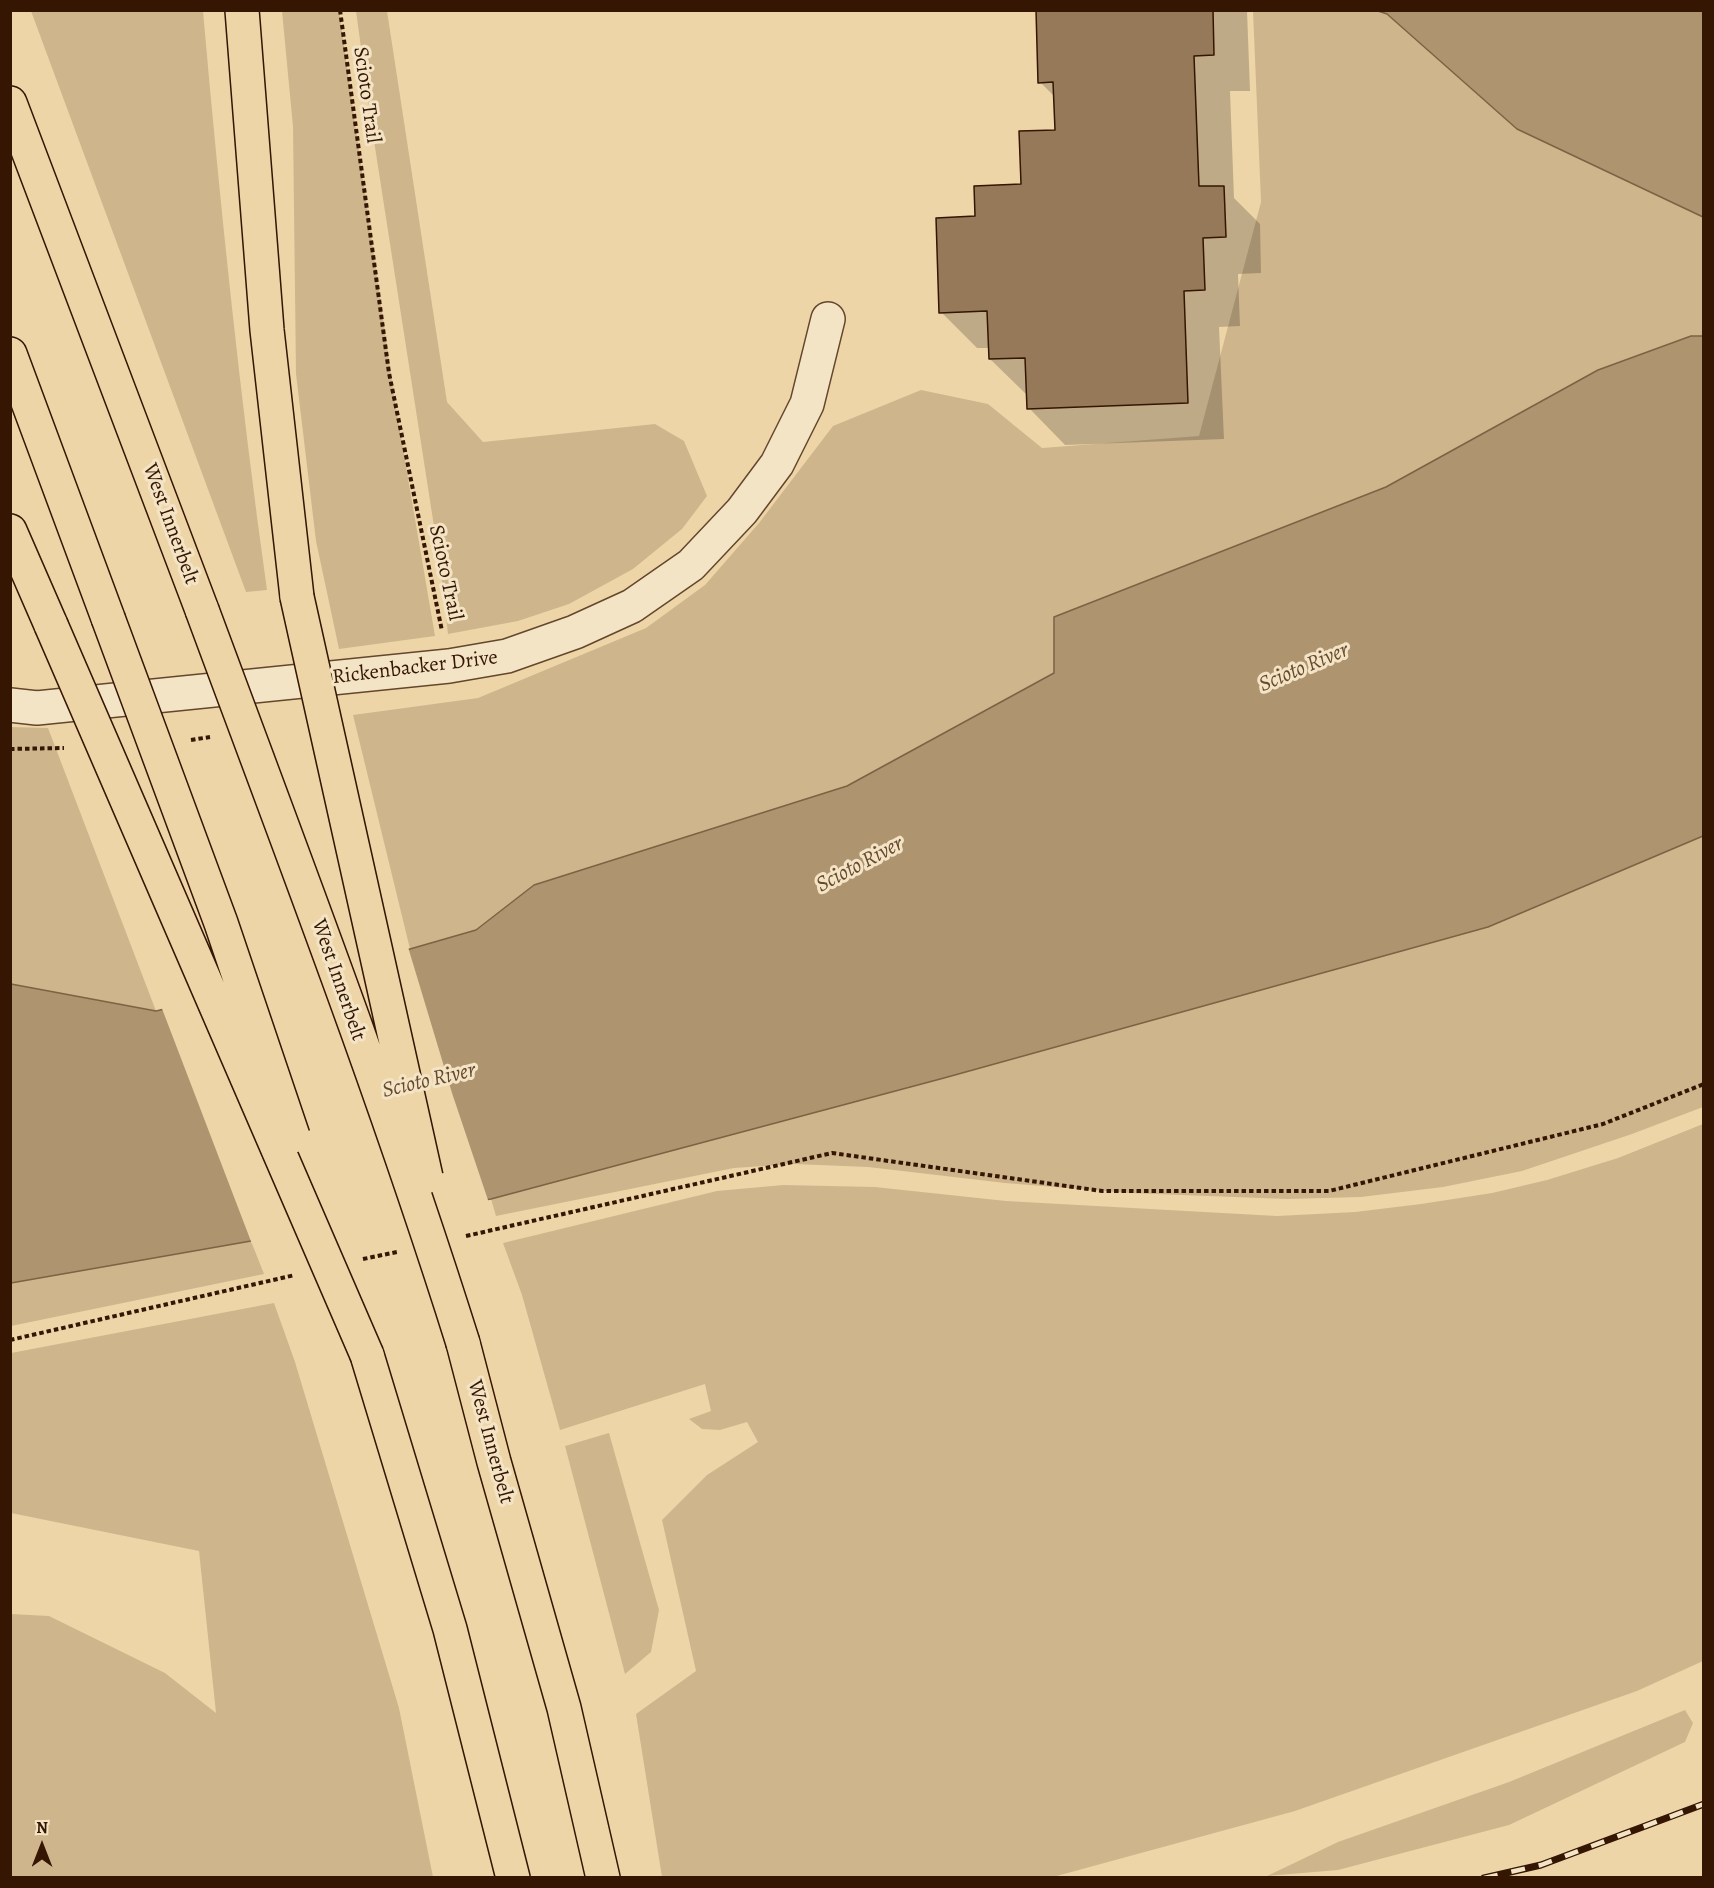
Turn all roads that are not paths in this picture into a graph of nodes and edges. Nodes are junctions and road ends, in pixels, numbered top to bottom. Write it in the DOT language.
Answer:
graph roads {
  1 [pos="242,10"];
  2 [pos="10,103"];
  3 [pos="828,319"];
  4 [pos="10,354"];
  5 [pos="10,531"];
  6 [pos="10,705"];
  7 [pos="463,1343"];
  8 [pos="367,1355"];
  9 [pos="513,1878"];
  10 [pos="603,1878"];
  1 -- 7 [label="highway, bridge"];
  2 -- 7 [label="highway, West Innerbelt, bridge"];
  3 -- 6 [label="street, Rickenbacker Drive"];
  4 -- 8 [label="highway, bridge"];
  5 -- 8 [label="highway, bridge"];
  7 -- 10 [label="highway, West Innerbelt"];
  8 -- 9 [label="highway"];
}
